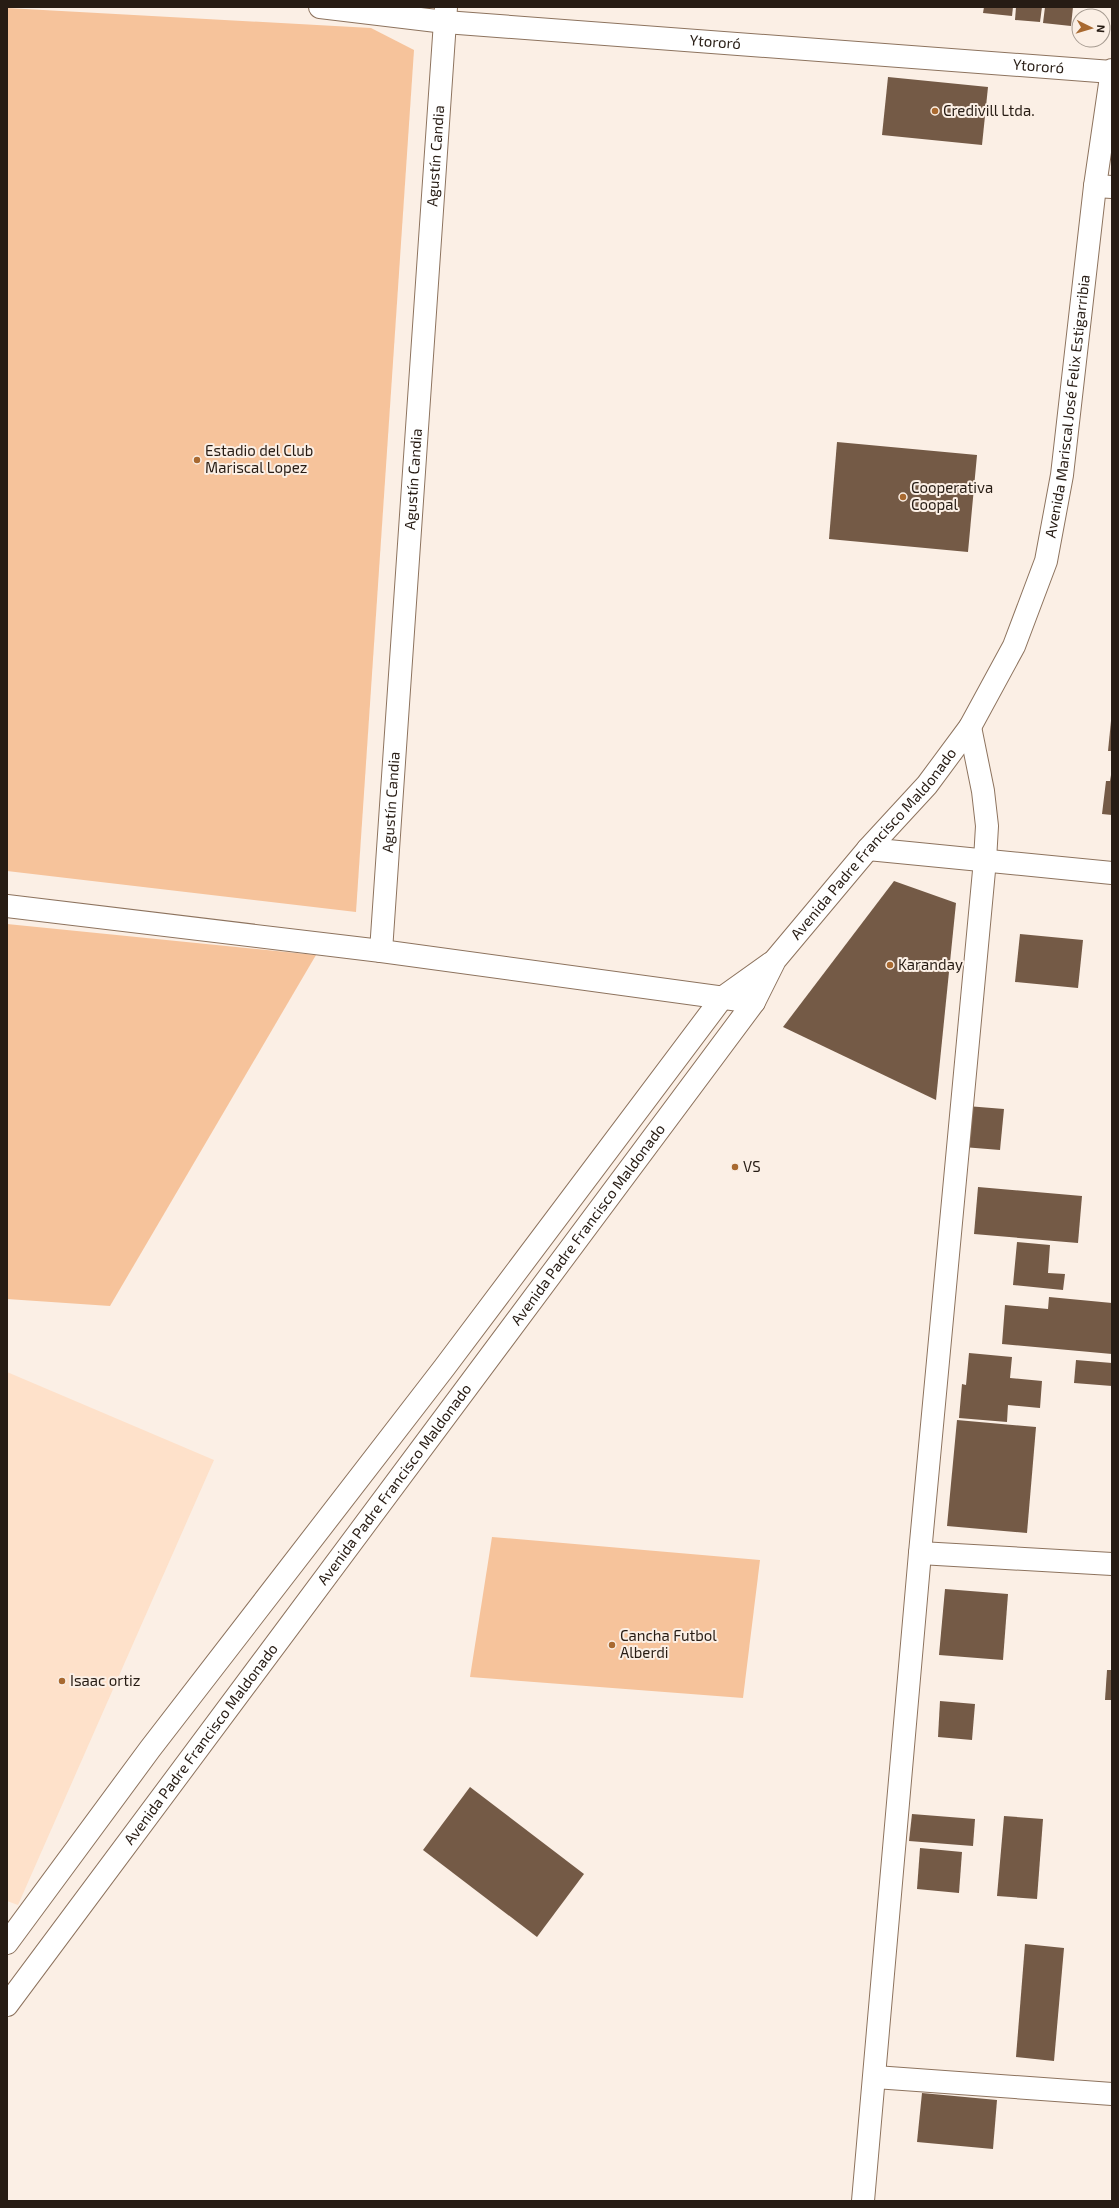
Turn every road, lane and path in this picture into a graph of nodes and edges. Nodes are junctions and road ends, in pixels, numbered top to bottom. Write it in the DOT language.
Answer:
graph roads {
  1 [pos="320,7"];
  2 [pos="445,14"];
  3 [pos="1112,71"];
  4 [pos="1104,186"];
  5 [pos="970,727"];
  6 [pos="868,849"];
  7 [pos="985,860"];
  8 [pos="1112,873"];
  9 [pos="7,906"];
  10 [pos="381,951"];
  11 [pos="776,960"];
  12 [pos="722,998"];
  13 [pos="754,1002"];
  14 [pos="920,1553"];
  15 [pos="1112,1564"];
  16 [pos="7,1942"];
  17 [pos="7,2005"];
  18 [pos="875,2077"];
  19 [pos="1112,2094"];
  20 [pos="862,2201"];
  1 -- 2 [label="street, Ytororó"];
  2 -- 3 [label="street, Ytororó"];
  2 -- 10 [label="street, Agustín Candia"];
  3 -- 4 [label="street, Avenida Mariscal José Felix Estigarribia"];
  4 -- 5 [label="street, Avenida Mariscal José Felix Estigarribia"];
  5 -- 6 [label="street, Avenida Padre Francisco Maldonado"];
  5 -- 7 [label="street"];
  6 -- 7 [label="street"];
  6 -- 11 [label="street, Avenida Padre Francisco Maldonado"];
  7 -- 8 [label="street"];
  7 -- 14 [label="street"];
  9 -- 10 [label="street"];
  10 -- 12 [label="street"];
  11 -- 12 [label="street, Avenida Padre Francisco Maldonado"];
  11 -- 13 [label="street, Avenida Padre Francisco Maldonado"];
  12 -- 13 [label="street"];
  12 -- 16 [label="street, Avenida Padre Francisco Maldonado"];
  13 -- 17 [label="street, Avenida Padre Francisco Maldonado"];
  14 -- 15 [label="street"];
  14 -- 18 [label="street"];
  18 -- 19 [label="street"];
  18 -- 20 [label="street"];
}
